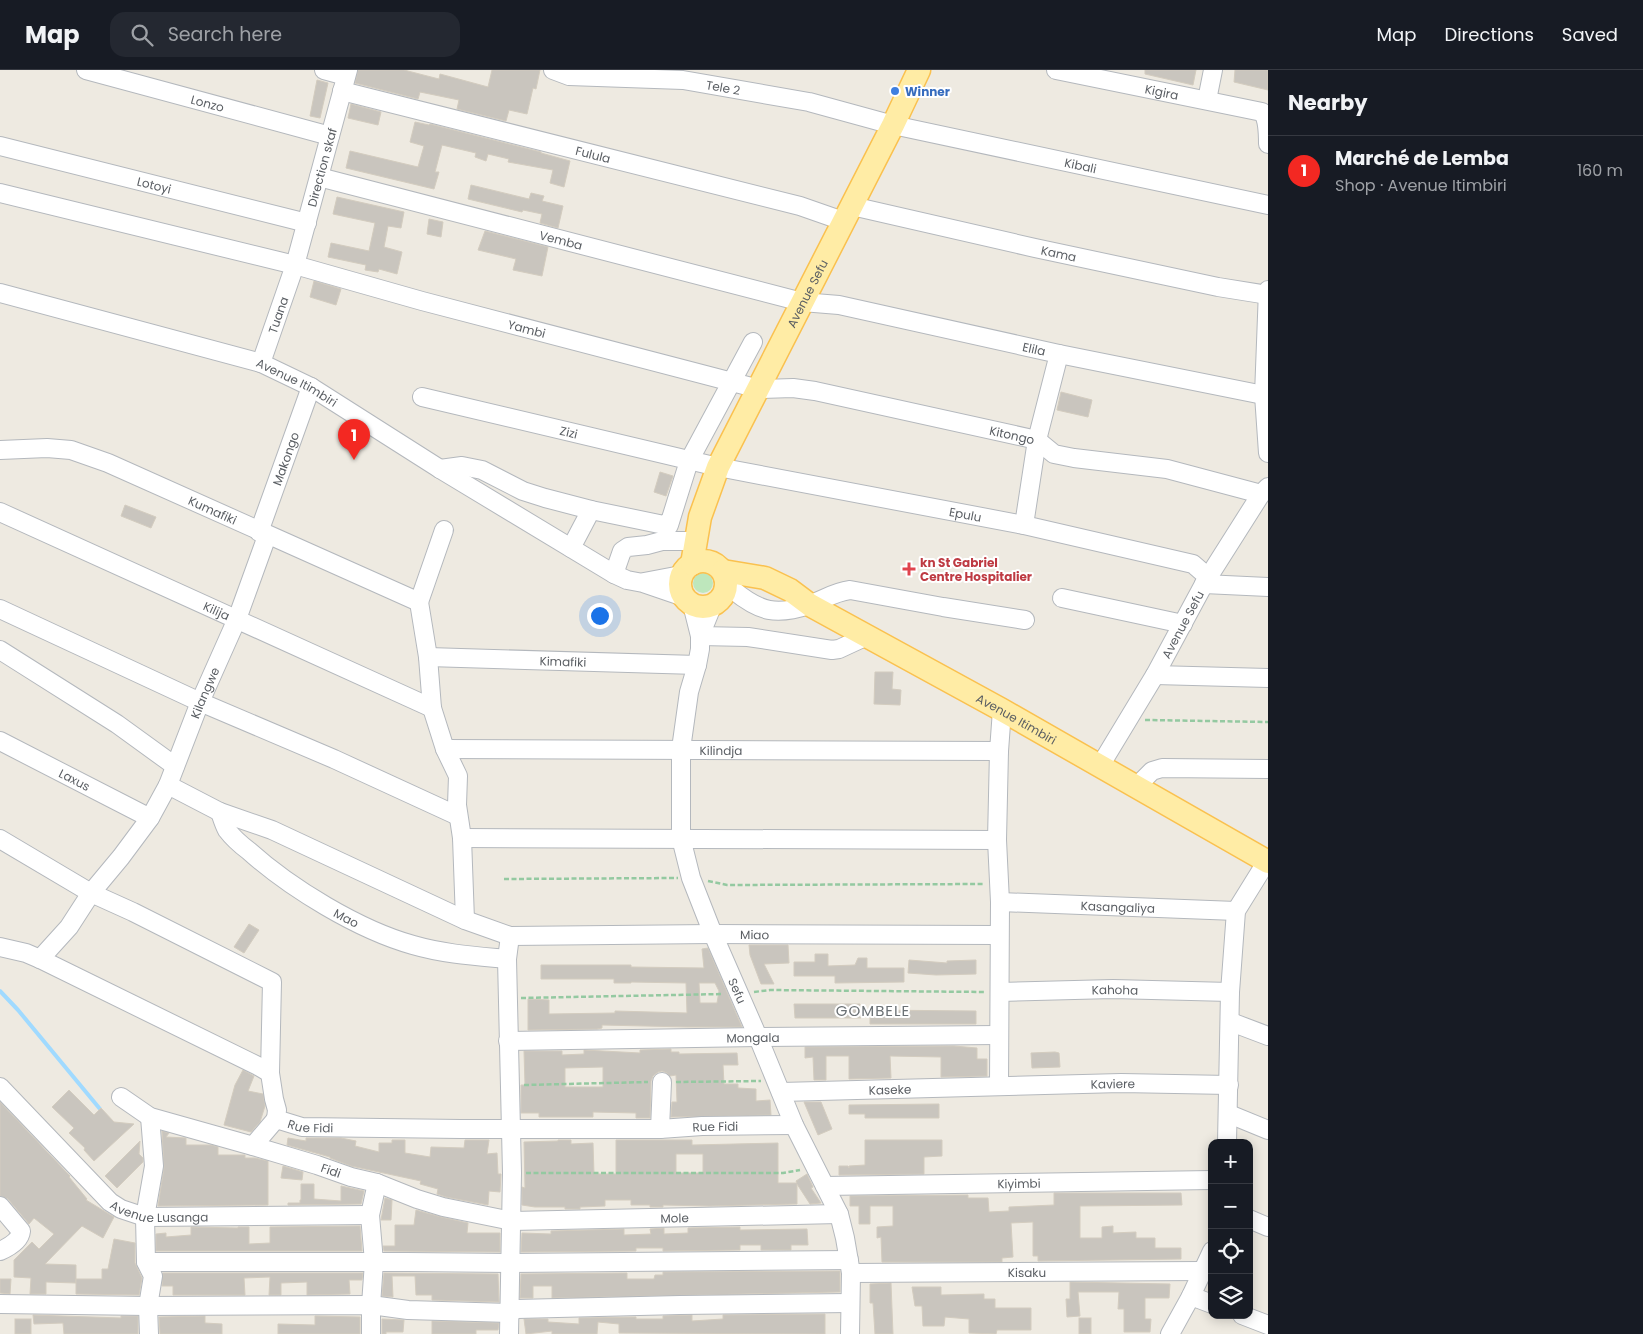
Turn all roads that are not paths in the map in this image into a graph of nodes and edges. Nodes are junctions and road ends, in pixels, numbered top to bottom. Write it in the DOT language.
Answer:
graph roads {
  1 [pos="86,70"];
  2 [pos="324,70"];
  3 [pos="553,70"];
  4 [pos="919,70"];
  5 [pos="1056,70"];
  6 [pos="1212,70"];
  7 [pos="132,76"];
  8 [pos="346,79"];
  9 [pos="1207,100"];
  10 [pos="893,125"];
  11 [pos="330,136"];
  12 [pos="1268,144"];
  13 [pos="0,146"];
  14 [pos="319,177"];
  15 [pos="0,192"];
  16 [pos="1268,205"];
  17 [pos="848,214"];
  18 [pos="307,223"];
  19 [pos="295,266"];
  20 [pos="0,294"];
  21 [pos="1268,300"];
  22 [pos="802,302"];
  23 [pos="753,342"];
  24 [pos="1059,354"];
  25 [pos="262,363"];
  26 [pos="733,381"];
  27 [pos="311,388"];
  28 [pos="759,388"];
  29 [pos="422,396"];
  30 [pos="1266,396"];
  31 [pos="1038,440"];
  32 [pos="0,450"];
  33 [pos="1268,452"];
  34 [pos="688,460"];
  35 [pos="718,467"];
  36 [pos="440,469"];
  37 [pos="1264,490"];
  38 [pos="591,510"];
  39 [pos="0,512"];
  40 [pos="700,517"];
  41 [pos="1024,525"];
  42 [pos="444,530"];
  43 [pos="263,534"];
  44 [pos="696,541"];
  45 [pos="571,548"];
  46 [pos="687,569"];
  47 [pos="614,574"];
  48 [pos="1206,580"];
  49 [pos="643,582"];
  50 [pos="1268,587"];
  51 [pos="712,590"];
  52 [pos="1062,598"];
  53 [pos="419,602"];
  54 [pos="810,605"];
  55 [pos="0,609"];
  56 [pos="237,619"];
  57 [pos="1025,620"];
  58 [pos="1182,624"];
  59 [pos="700,636"];
  60 [pos="867,636"];
  61 [pos="0,650"];
  62 [pos="428,657"];
  63 [pos="697,665"];
  64 [pos="1155,675"];
  65 [pos="1268,678"];
  66 [pos="200,702"];
  67 [pos="432,708"];
  68 [pos="1002,710"];
  69 [pos="0,741"];
  70 [pos="445,749"];
  71 [pos="681,749"];
  72 [pos="999,751"];
  73 [pos="175,766"];
  74 [pos="1100,766"];
  75 [pos="1268,768"];
  76 [pos="168,785"];
  77 [pos="1137,786"];
  78 [pos="220,812"];
  79 [pos="458,816"];
  80 [pos="150,818"];
  81 [pos="462,838"];
  82 [pos="681,838"];
  83 [pos="0,839"];
  84 [pos="997,840"];
  85 [pos="1267,861"];
  86 [pos="91,893"];
  87 [pos="1000,902"];
  88 [pos="1236,911"];
  89 [pos="464,920"];
  90 [pos="713,934"];
  91 [pos="999,935"];
  92 [pos="510,936"];
  93 [pos="0,947"];
  94 [pos="40,958"];
  95 [pos="507,958"];
  96 [pos="1000,992"];
  97 [pos="1230,992"];
  98 [pos="1231,1022"];
  99 [pos="999,1035"];
  100 [pos="758,1036"];
  101 [pos="1268,1036"];
  102 [pos="508,1041"];
  103 [pos="270,1074"];
  104 [pos="662,1082"];
  105 [pos="1229,1085"];
  106 [pos="779,1086"];
  107 [pos="999,1086"];
  108 [pos="0,1087"];
  109 [pos="121,1098"];
  110 [pos="1229,1114"];
  111 [pos="150,1117"];
  112 [pos="276,1119"];
  113 [pos="794,1125"];
  114 [pos="510,1128"];
  115 [pos="660,1129"];
  116 [pos="1268,1130"];
  117 [pos="1227,1139"];
  118 [pos="252,1146"];
  119 [pos="1208,1180"];
  120 [pos="377,1183"];
  121 [pos="826,1186"];
  122 [pos="0,1206"];
  123 [pos="838,1214"];
  124 [pos="370,1215"];
  125 [pos="145,1217"];
  126 [pos="512,1221"];
  127 [pos="1253,1221"];
  128 [pos="1268,1227"];
  129 [pos="0,1252"];
  130 [pos="1208,1260"];
  131 [pos="146,1262"];
  132 [pos="374,1262"];
  133 [pos="510,1263"];
  134 [pos="850,1266"];
  135 [pos="1203,1271"];
  136 [pos="1191,1296"];
  137 [pos="1208,1302"];
  138 [pos="850,1303"];
  139 [pos="0,1304"];
  140 [pos="371,1305"];
  141 [pos="148,1306"];
  142 [pos="509,1313"];
  143 [pos="1252,1319"];
  144 [pos="1268,1325"];
  145 [pos="149,1334"];
  146 [pos="371,1334"];
  147 [pos="510,1334"];
  148 [pos="850,1334"];
  149 [pos="1170,1334"];
  1 -- 7 [label="street, Lonzo"];
  2 -- 8 [label="street, Fulula"];
  3 -- 10 [label="street, Tele 2"];
  4 -- 10 [label="main road, Avenue Sefu"];
  5 -- 9 [label="street, Kigira"];
  6 -- 9 [label="street"];
  7 -- 11 [label="street, Lonzo"];
  8 -- 11 [label="street, Direction skaf"];
  8 -- 17 [label="street, Fulula"];
  9 -- 12 [label="street, Kigira"];
  10 -- 16 [label="street, Kibali"];
  10 -- 17 [label="main road, Avenue Sefu"];
  11 -- 14 [label="street, Direction skaf"];
  13 -- 18 [label="street, Lotoyi"];
  14 -- 18 [label="street, Direction skaf"];
  14 -- 22 [label="street, Vemba"];
  15 -- 19 [label="street, Yambi"];
  17 -- 21 [label="street, Kama"];
  17 -- 22 [label="main road, Avenue Sefu"];
  18 -- 19 [label="street, Direction skaf"];
  19 -- 25 [label="street, Tuana"];
  19 -- 26 [label="street, Yambi"];
  20 -- 25 [label="street, Avenue Itimbiri"];
  21 -- 30 [label="street"];
  22 -- 24 [label="street, Elila"];
  22 -- 28 [label="main road, Avenue Sefu"];
  23 -- 26 [label="street"];
  24 -- 30 [label="street, Elila"];
  24 -- 31 [label="street"];
  25 -- 27 [label="street, Avenue Itimbiri"];
  26 -- 28 [label="street, Yambi"];
  26 -- 34 [label="street"];
  27 -- 36 [label="street, Avenue Itimbiri"];
  27 -- 43 [label="street, Makongo"];
  28 -- 31 [label="street, Kitongo"];
  28 -- 35 [label="main road, Avenue Sefu"];
  29 -- 34 [label="street, Zizi"];
  30 -- 33 [label="street"];
  31 -- 37 [label="street, Kitongo"];
  31 -- 41 [label="street"];
  32 -- 43 [label="street, Kumafiki"];
  34 -- 35 [label="street, Zizi"];
  34 -- 38 [label="street"];
  35 -- 40 [label="main road, Avenue Sefu"];
  35 -- 41 [label="street, Epulu"];
  36 -- 38 [label="street"];
  36 -- 45 [label="street, Avenue Itimbiri"];
  37 -- 48 [label="street, Avenue Sefu"];
  38 -- 45 [label="street"];
  39 -- 56 [label="street, Kilija"];
  40 -- 44 [label="main road, Avenue Sefu"];
  40 -- 51 [label="main road"];
  41 -- 48 [label="street, Epulu"];
  42 -- 53 [label="street"];
  43 -- 53 [label="street, Kumafiki"];
  43 -- 56 [label="street, Makongo"];
  44 -- 46 [label="main road, Avenue Sefu"];
  44 -- 47 [label="street"];
  45 -- 47 [label="street, Avenue Itimbiri"];
  46 -- 49 [label="street"];
  46 -- 51 [label="main road, Avenue Sefu"];
  46 -- 51 [label="main road, Avenue Itimbiri"];
  47 -- 49 [label="street, Avenue Itimbiri"];
  48 -- 50 [label="street"];
  48 -- 58 [label="street, Avenue Sefu"];
  49 -- 51 [label="street, Avenue Itimbiri"];
  51 -- 54 [label="street, Avenue Itimbiri"];
  51 -- 54 [label="main road, Avenue Itimbiri"];
  51 -- 59 [label="street, Sefu"];
  52 -- 58 [label="street"];
  53 -- 62 [label="street"];
  54 -- 57 [label="street, Avenue Itimbiri"];
  54 -- 60 [label="main road, Avenue Itimbiri"];
  55 -- 66 [label="street"];
  56 -- 66 [label="street, Kilangwe"];
  56 -- 67 [label="street, Kilija"];
  58 -- 64 [label="street, Avenue Sefu"];
  59 -- 60 [label="street"];
  59 -- 63 [label="street, Sefu"];
  60 -- 68 [label="main road, Avenue Itimbiri"];
  61 -- 73 [label="street"];
  62 -- 63 [label="street, Kimafiki"];
  62 -- 67 [label="street"];
  63 -- 71 [label="street, Sefu"];
  64 -- 65 [label="street"];
  64 -- 74 [label="street, Avenue Sefu"];
  66 -- 73 [label="street, Kilangwe"];
  66 -- 79 [label="street"];
  67 -- 70 [label="street"];
  68 -- 72 [label="street"];
  68 -- 74 [label="main road, Avenue Itimbiri"];
  69 -- 80 [label="street, Laxus"];
  70 -- 71 [label="street, Kilindja"];
  70 -- 79 [label="street"];
  71 -- 72 [label="street, Kilindja"];
  71 -- 82 [label="street, Sefu"];
  72 -- 84 [label="street"];
  73 -- 76 [label="street, Kilangwe"];
  74 -- 77 [label="main road, Avenue Itimbiri"];
  75 -- 77 [label="street"];
  76 -- 78 [label="street"];
  76 -- 80 [label="street, Kilangwe"];
  77 -- 85 [label="main road, Avenue Itimbiri"];
  78 -- 89 [label="street"];
  78 -- 95 [label="street, Mao"];
  79 -- 81 [label="street"];
  80 -- 86 [label="street, Kilangwe"];
  81 -- 82 [label="street"];
  81 -- 89 [label="street"];
  82 -- 84 [label="street"];
  82 -- 90 [label="street, Sefu"];
  83 -- 86 [label="street, Rue Fidi"];
  84 -- 87 [label="street"];
  85 -- 88 [label="street"];
  86 -- 94 [label="street, Kilangwe"];
  86 -- 103 [label="street, Rue Fidi"];
  87 -- 88 [label="street, Kasangaliya"];
  87 -- 91 [label="street"];
  88 -- 97 [label="street"];
  89 -- 92 [label="street"];
  90 -- 91 [label="street, Miao"];
  90 -- 92 [label="street, Miao"];
  90 -- 100 [label="street, Sefu"];
  91 -- 96 [label="street"];
  92 -- 95 [label="street"];
  93 -- 94 [label="street"];
  94 -- 103 [label="street"];
  95 -- 102 [label="street"];
  96 -- 97 [label="street, Kahoha"];
  96 -- 99 [label="street"];
  97 -- 98 [label="street"];
  98 -- 101 [label="street"];
  98 -- 105 [label="street"];
  99 -- 100 [label="street, Mongala"];
  99 -- 107 [label="street"];
  100 -- 102 [label="street, Mongala"];
  100 -- 106 [label="street, Sefu"];
  102 -- 114 [label="street"];
  103 -- 112 [label="street, Rue Fidi"];
  104 -- 115 [label="street"];
  105 -- 107 [label="street, Kaviere"];
  105 -- 110 [label="street"];
  106 -- 107 [label="street, Kaseke"];
  106 -- 113 [label="street, Sefu"];
  108 -- 125 [label="street, Avenue Lusanga"];
  109 -- 111 [label="street, Fidi"];
  110 -- 116 [label="street"];
  110 -- 117 [label="street"];
  111 -- 118 [label="street, Fidi"];
  111 -- 125 [label="street"];
  112 -- 114 [label="street, Rue Fidi"];
  112 -- 118 [label="street"];
  113 -- 115 [label="street, Rue Fidi"];
  113 -- 121 [label="street, Sefu"];
  114 -- 115 [label="street, Rue Fidi"];
  114 -- 126 [label="street"];
  118 -- 120 [label="street, Fidi"];
  119 -- 121 [label="street, Kiyimbi"];
  120 -- 124 [label="street"];
  120 -- 126 [label="street, Fidi"];
  121 -- 123 [label="street, Sefu"];
  122 -- 129 [label="street"];
  123 -- 126 [label="street, Mole"];
  123 -- 134 [label="street, Sefu"];
  124 -- 125 [label="street, Avenue Lusanga"];
  124 -- 132 [label="street"];
  125 -- 131 [label="street"];
  126 -- 133 [label="street"];
  127 -- 128 [label="street"];
  130 -- 135 [label="street"];
  131 -- 132 [label="street, Kisaku"];
  131 -- 141 [label="street"];
  132 -- 133 [label="street, Kisaku"];
  132 -- 140 [label="street"];
  133 -- 134 [label="street, Kisaku"];
  133 -- 142 [label="street"];
  134 -- 135 [label="street, Kisaku"];
  134 -- 138 [label="street, Sefu"];
  135 -- 136 [label="street"];
  136 -- 137 [label="street"];
  136 -- 149 [label="street"];
  138 -- 142 [label="street"];
  138 -- 148 [label="street, Sefu"];
  139 -- 141 [label="street"];
  140 -- 141 [label="street"];
  140 -- 142 [label="street"];
  140 -- 146 [label="street"];
  141 -- 145 [label="street"];
  142 -- 147 [label="street"];
  143 -- 144 [label="street"];
}
